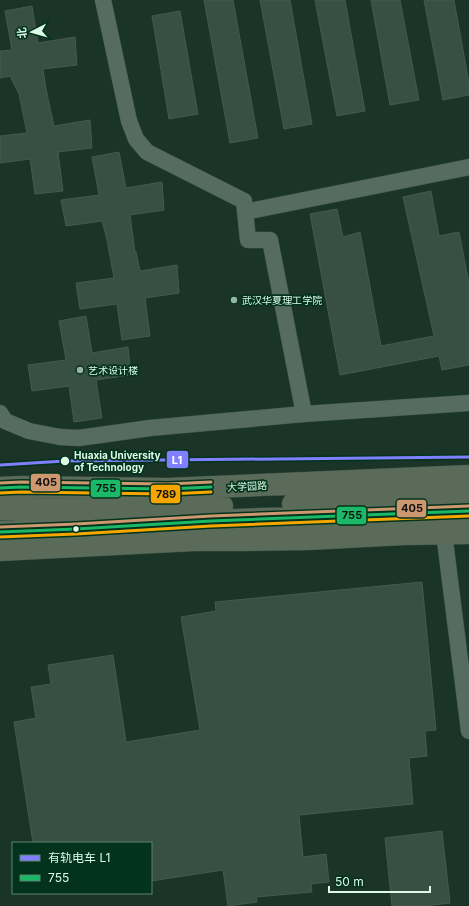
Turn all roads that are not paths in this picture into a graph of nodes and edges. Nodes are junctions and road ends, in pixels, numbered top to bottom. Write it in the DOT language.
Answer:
graph roads {
  1 [pos="103,0"];
  2 [pos="469,167"];
  3 [pos="245,212"];
  4 [pos="469,404"];
  5 [pos="0,414"];
  6 [pos="304,414"];
  7 [pos="469,476"];
  8 [pos="0,488"];
  9 [pos="168,489"];
  10 [pos="469,495"];
  11 [pos="0,509"];
  12 [pos="287,511"];
  13 [pos="469,511"];
  14 [pos="213,513"];
  15 [pos="0,532"];
  16 [pos="444,533"];
  17 [pos="469,533"];
  18 [pos="277,540"];
  19 [pos="0,550"];
  20 [pos="469,731"];
  1 -- 3 [label="street"];
  2 -- 3 [label="street"];
  3 -- 6 [label="street"];
  4 -- 6 [label="street"];
  5 -- 6 [label="street"];
  7 -- 9 [label="main road, 大学园路"];
  8 -- 9 [label="main road, 大学园路"];
  9 -- 14 [label="main road"];
  10 -- 12 [label="main road"];
  11 -- 14 [label="main road"];
  12 -- 13 [label="main road"];
  12 -- 14 [label="main road"];
  14 -- 15 [label="main road"];
  14 -- 18 [label="main road"];
  16 -- 17 [label="main road"];
  16 -- 18 [label="main road"];
  16 -- 20 [label="street"];
  18 -- 19 [label="main road"];
}
